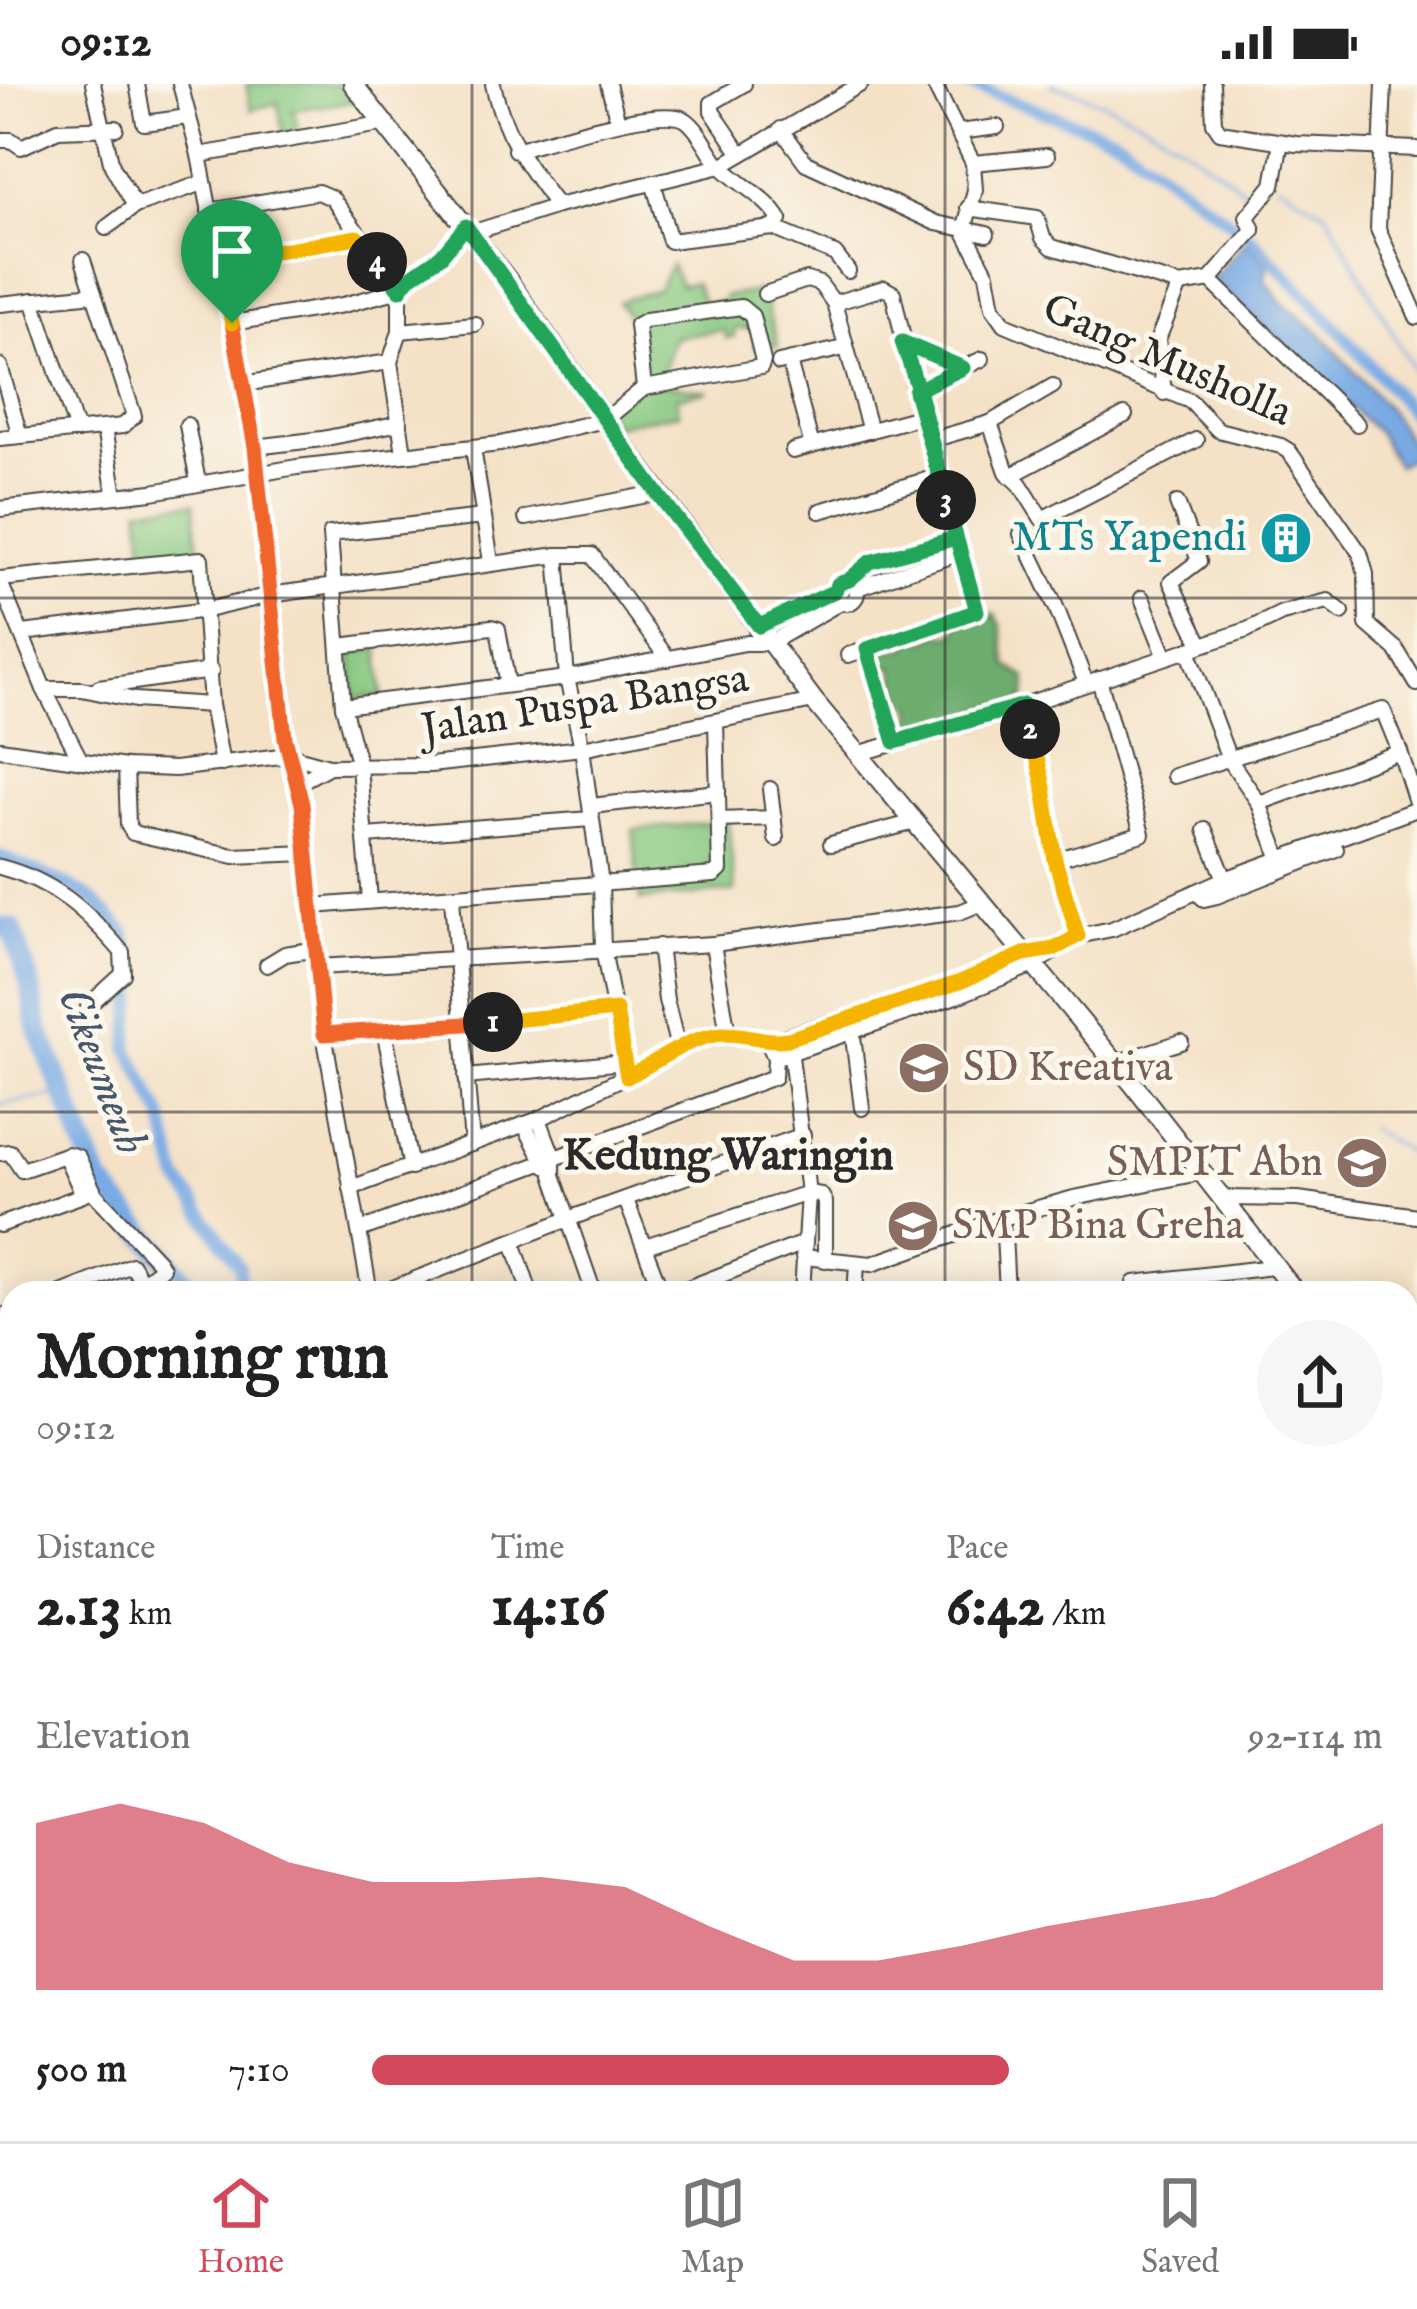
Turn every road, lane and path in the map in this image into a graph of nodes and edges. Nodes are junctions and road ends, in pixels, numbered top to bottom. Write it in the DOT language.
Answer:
graph roads {
  1 [pos="93,84"];
  2 [pos="137,84"];
  3 [pos="180,84"];
  4 [pos="353,84"];
  5 [pos="493,84"];
  6 [pos="608,84"];
  7 [pos="744,84"];
  8 [pos="934,84"];
  9 [pos="1213,84"];
  10 [pos="1384,84"];
  11 [pos="855,85"];
  12 [pos="188,117"];
  13 [pos="618,122"];
  14 [pos="386,123"];
  15 [pos="997,127"];
  16 [pos="109,129"];
  17 [pos="781,129"];
  18 [pos="959,132"];
  19 [pos="0,140"];
  20 [pos="1281,142"];
  21 [pos="1417,149"];
  22 [pos="515,150"];
  23 [pos="1383,150"];
  24 [pos="741,154"];
  25 [pos="199,155"];
  26 [pos="1047,156"];
  27 [pos="973,163"];
  28 [pos="721,166"];
  29 [pos="652,182"];
  30 [pos="203,183"];
  31 [pos="135,206"];
  32 [pos="557,206"];
  33 [pos="968,208"];
  34 [pos="209,211"];
  35 [pos="106,228"];
  36 [pos="773,228"];
  37 [pos="468,230"];
  38 [pos="964,230"];
  39 [pos="987,234"];
  40 [pos="357,237"];
  41 [pos="82,260"];
  42 [pos="218,261"];
  43 [pos="848,271"];
  44 [pos="1210,280"];
  45 [pos="1180,285"];
  46 [pos="400,290"];
  47 [pos="94,294"];
  48 [pos="765,295"];
  49 [pos="33,300"];
  50 [pos="834,303"];
  51 [pos="0,304"];
  52 [pos="1417,317"];
  53 [pos="232,323"];
  54 [pos="475,324"];
  55 [pos="400,331"];
  56 [pos="902,342"];
  57 [pos="844,348"];
  58 [pos="982,358"];
  59 [pos="390,362"];
  60 [pos="0,365"];
  61 [pos="963,368"];
  62 [pos="242,384"];
  63 [pos="1053,386"];
  64 [pos="644,388"];
  65 [pos="915,391"];
  66 [pos="1164,393"];
  67 [pos="1125,415"];
  68 [pos="922,416"];
  69 [pos="605,420"];
  70 [pos="400,423"];
  71 [pos="990,423"];
  72 [pos="1357,424"];
  73 [pos="187,425"];
  74 [pos="104,428"];
  75 [pos="76,431"];
  76 [pos="870,431"];
  77 [pos="20,436"];
  78 [pos="0,438"];
  79 [pos="931,440"];
  80 [pos="1196,440"];
  81 [pos="812,446"];
  82 [pos="255,447"];
  83 [pos="473,448"];
  84 [pos="793,451"];
  85 [pos="404,453"];
  86 [pos="257,475"];
  87 [pos="940,476"];
  88 [pos="1010,476"];
  89 [pos="198,482"];
  90 [pos="658,494"];
  91 [pos="116,496"];
  92 [pos="1177,503"];
  93 [pos="0,509"];
  94 [pos="820,511"];
  95 [pos="483,517"];
  96 [pos="526,518"];
  97 [pos="1021,534"];
  98 [pos="958,545"];
  99 [pos="557,555"];
  100 [pos="491,562"];
  101 [pos="0,581"];
  102 [pos="335,586"];
  103 [pos="270,595"];
  104 [pos="1142,598"];
  105 [pos="207,610"];
  106 [pos="1342,612"];
  107 [pos="23,633"];
  108 [pos="765,635"];
  109 [pos="340,646"];
  110 [pos="1195,647"];
  111 [pos="867,649"];
  112 [pos="848,655"];
  113 [pos="1166,657"];
  114 [pos="668,658"];
  115 [pos="211,671"];
  116 [pos="567,678"];
  117 [pos="1093,681"];
  118 [pos="1417,684"];
  119 [pos="508,686"];
  120 [pos="44,689"];
  121 [pos="82,689"];
  122 [pos="814,701"];
  123 [pos="212,705"];
  124 [pos="1024,705"];
  125 [pos="343,706"];
  126 [pos="716,722"];
  127 [pos="895,742"];
  128 [pos="1,747"];
  129 [pos="582,748"];
  130 [pos="1400,752"];
  131 [pos="858,754"];
  132 [pos="283,756"];
  133 [pos="1229,759"];
  134 [pos="80,760"];
  135 [pos="222,764"];
  136 [pos="329,766"];
  137 [pos="359,766"];
  138 [pos="126,767"];
  139 [pos="1174,776"];
  140 [pos="298,783"];
  141 [pos="770,789"];
  142 [pos="718,792"];
  143 [pos="1259,802"];
  144 [pos="1417,810"];
  145 [pos="591,813"];
  146 [pos="774,818"];
  147 [pos="718,820"];
  148 [pos="915,822"];
  149 [pos="1204,830"];
  150 [pos="366,836"];
  151 [pos="776,839"];
  152 [pos="831,844"];
  153 [pos="308,853"];
  154 [pos="1055,860"];
  155 [pos="1280,860"];
  156 [pos="0,867"];
  157 [pos="1225,879"];
  158 [pos="602,884"];
  159 [pos="1196,892"];
  160 [pos="452,898"];
  161 [pos="370,900"];
  162 [pos="982,902"];
  163 [pos="313,906"];
  164 [pos="1078,936"];
  165 [pos="713,944"];
  166 [pos="659,946"];
  167 [pos="317,949"];
  168 [pos="603,950"];
  169 [pos="1029,959"];
  170 [pos="456,961"];
  171 [pos="266,964"];
  172 [pos="318,967"];
  173 [pos="919,1000"];
  174 [pos="88,1006"];
  175 [pos="616,1010"];
  176 [pos="850,1018"];
  177 [pos="461,1025"];
  178 [pos="384,1029"];
  179 [pos="324,1034"];
  180 [pos="728,1034"];
  181 [pos="852,1035"];
  182 [pos="768,1042"];
  183 [pos="1181,1042"];
  184 [pos="790,1047"];
  185 [pos="678,1048"];
  186 [pos="775,1058"];
  187 [pos="1115,1063"];
  188 [pos="626,1070"];
  189 [pos="794,1073"];
  190 [pos="466,1077"];
  191 [pos="774,1077"];
  192 [pos="862,1108"];
  193 [pos="532,1122"];
  194 [pos="803,1135"];
  195 [pos="472,1144"];
  196 [pos="0,1153"];
  197 [pos="65,1154"];
  198 [pos="547,1158"];
  199 [pos="411,1168"];
  200 [pos="1199,1173"];
  201 [pos="351,1188"];
  202 [pos="808,1193"];
  203 [pos="1220,1198"];
  204 [pos="626,1200"];
  205 [pos="1417,1216"];
  206 [pos="999,1219"];
  207 [pos="568,1220"];
  208 [pos="0,1225"];
  209 [pos="360,1230"];
  210 [pos="513,1242"];
  211 [pos="645,1246"];
  212 [pos="804,1250"];
  213 [pos="825,1260"];
  214 [pos="856,1265"];
  215 [pos="1274,1267"];
  216 [pos="92,1281"];
  217 [pos="141,1281"];
  218 [pos="151,1281"];
  219 [pos="368,1281"];
  220 [pos="411,1281"];
  221 [pos="525,1281"];
  222 [pos="590,1281"];
  223 [pos="658,1281"];
  224 [pos="711,1281"];
  225 [pos="803,1281"];
  226 [pos="855,1281"];
  227 [pos="1006,1281"];
  228 [pos="1152,1281"];
  229 [pos="1286,1281"];
  1 -- 16 [label="street"];
  2 -- 12 [label="street"];
  3 -- 12 [label="street"];
  4 -- 14 [label="street"];
  5 -- 22 [label="street"];
  6 -- 13 [label="street"];
  7 -- 24 [label="street"];
  8 -- 18 [label="street"];
  9 -- 20 [label="street"];
  10 -- 23 [label="street"];
  11 -- 17 [label="street"];
  12 -- 25 [label="street"];
  13 -- 22 [label="street"];
  13 -- 28 [label="street"];
  14 -- 25 [label="street"];
  14 -- 37 [label="street"];
  15 -- 18 [label="street"];
  16 -- 19 [label="street"];
  16 -- 31 [label="street"];
  17 -- 24 [label="street"];
  17 -- 38 [label="street"];
  18 -- 27 [label="street"];
  20 -- 23 [label="street"];
  20 -- 44 [label="street"];
  21 -- 23 [label="street"];
  22 -- 32 [label="street"];
  23 -- 52 [label="street"];
  24 -- 28 [label="street"];
  25 -- 30 [label="street"];
  26 -- 27 [label="street"];
  27 -- 33 [label="street"];
  28 -- 29 [label="street"];
  28 -- 36 [label="street"];
  29 -- 32 [label="street"];
  29 -- 36 [label="street"];
  30 -- 31 [label="street"];
  30 -- 34 [label="street"];
  31 -- 35 [label="street"];
  32 -- 37 [label="street"];
  33 -- 38 [label="street"];
  33 -- 45 [label="street"];
  34 -- 40 [label="street"];
  34 -- 42 [label="street"];
  36 -- 43 [label="street"];
  37 -- 46 [label="street"];
  37 -- 69 [label="street"];
  38 -- 39 [label="street"];
  38 -- 66 [label="street, Gang Musholla"];
  40 -- 42 [label="street"];
  40 -- 46 [label="street"];
  41 -- 47 [label="street"];
  42 -- 53 [label="street"];
  44 -- 45 [label="street"];
  44 -- 72 [label="street"];
  45 -- 66 [label="street"];
  46 -- 53 [label="street"];
  46 -- 55 [label="street"];
  47 -- 49 [label="street"];
  47 -- 74 [label="street"];
  48 -- 50 [label="street"];
  49 -- 51 [label="street"];
  49 -- 75 [label="street"];
  50 -- 56 [label="street"];
  50 -- 57 [label="street"];
  53 -- 62 [label="street"];
  54 -- 55 [label="street"];
  55 -- 59 [label="street"];
  56 -- 61 [label="street"];
  56 -- 65 [label="street"];
  57 -- 76 [label="street"];
  57 -- 81 [label="street"];
  58 -- 61 [label="street"];
  59 -- 62 [label="street"];
  59 -- 70 [label="street"];
  60 -- 77 [label="street"];
  61 -- 65 [label="street"];
  62 -- 82 [label="street"];
  63 -- 71 [label="street"];
  64 -- 64 [label="street"];
  64 -- 69 [label="street"];
  65 -- 68 [label="street"];
  66 -- 118 [label="street, Gang Musholla"];
  67 -- 88 [label="street"];
  68 -- 76 [label="street"];
  68 -- 79 [label="street"];
  69 -- 83 [label="street"];
  69 -- 90 [label="street"];
  70 -- 82 [label="street"];
  70 -- 85 [label="street"];
  71 -- 79 [label="street"];
  71 -- 88 [label="street"];
  73 -- 89 [label="street"];
  74 -- 75 [label="street"];
  74 -- 91 [label="street"];
  75 -- 77 [label="street"];
  76 -- 81 [label="street"];
  77 -- 78 [label="street"];
  79 -- 87 [label="street"];
  80 -- 88 [label="street"];
  81 -- 84 [label="street"];
  82 -- 86 [label="street"];
  83 -- 85 [label="street"];
  83 -- 95 [label="street"];
  85 -- 86 [label="street"];
  86 -- 89 [label="street"];
  86 -- 103 [label="street"];
  87 -- 94 [label="street"];
  87 -- 98 [label="street"];
  89 -- 91 [label="street"];
  90 -- 96 [label="street"];
  90 -- 108 [label="street"];
  91 -- 93 [label="street"];
  92 -- 110 [label="street"];
  95 -- 100 [label="street"];
  95 -- 102 [label="street"];
  97 -- 117 [label="street"];
  98 -- 108 [label="street"];
  98 -- 111 [label="street"];
  99 -- 100 [label="street"];
  99 -- 114 [label="street"];
  99 -- 116 [label="street"];
  100 -- 102 [label="street"];
  101 -- 105 [label="street"];
  101 -- 107 [label="street"];
  102 -- 103 [label="street"];
  102 -- 109 [label="street"];
  103 -- 105 [label="street"];
  103 -- 132 [label="street"];
  104 -- 113 [label="street"];
  105 -- 107 [label="street"];
  105 -- 115 [label="street"];
  106 -- 110 [label="street"];
  107 -- 120 [label="street"];
  108 -- 114 [label="street"];
  108 -- 122 [label="street"];
  109 -- 119 [label="street"];
  109 -- 125 [label="street"];
  110 -- 113 [label="street"];
  110 -- 133 [label="street"];
  111 -- 112 [label="street"];
  111 -- 127 [label="street"];
  113 -- 117 [label="street"];
  114 -- 116 [label="street"];
  115 -- 121 [label="street"];
  115 -- 123 [label="street"];
  116 -- 119 [label="street"];
  116 -- 129 [label="street"];
  117 -- 124 [label="street"];
  117 -- 154 [label="street"];
  119 -- 125 [label="street"];
  120 -- 121 [label="street"];
  120 -- 134 [label="street"];
  121 -- 123 [label="street"];
  122 -- 126 [label="street, Jalan Puspa Bangsa"];
  122 -- 131 [label="street"];
  123 -- 135 [label="street"];
  124 -- 127 [label="street"];
  124 -- 154 [label="street"];
  125 -- 137 [label="street"];
  126 -- 129 [label="street, Jalan Puspa Bangsa"];
  126 -- 142 [label="street"];
  127 -- 131 [label="street"];
  128 -- 134 [label="street"];
  129 -- 137 [label="street, Jalan Puspa Bangsa"];
  129 -- 145 [label="street"];
  130 -- 133 [label="street"];
  130 -- 143 [label="street"];
  130 -- 144 [label="street"];
  131 -- 148 [label="street"];
  132 -- 135 [label="street"];
  132 -- 136 [label="street"];
  132 -- 140 [label="street"];
  133 -- 139 [label="street"];
  133 -- 143 [label="street"];
  134 -- 138 [label="street"];
  135 -- 138 [label="street"];
  136 -- 137 [label="street, Jalan Puspa Bangsa"];
  136 -- 140 [label="street, Jalan Puspa Bangsa"];
  137 -- 150 [label="street"];
  138 -- 153 [label="street"];
  140 -- 153 [label="street"];
  141 -- 146 [label="street"];
  142 -- 145 [label="street"];
  142 -- 147 [label="street"];
  143 -- 155 [label="street"];
  144 -- 155 [label="street"];
  144 -- 159 [label="street"];
  145 -- 150 [label="street"];
  145 -- 158 [label="street"];
  146 -- 147 [label="street"];
  146 -- 151 [label="street"];
  147 -- 158 [label="street"];
  148 -- 152 [label="street"];
  148 -- 162 [label="street"];
  149 -- 157 [label="street"];
  150 -- 161 [label="street"];
  153 -- 163 [label="street"];
  154 -- 164 [label="street"];
  155 -- 157 [label="street"];
  156 -- 174 [label="street"];
  157 -- 159 [label="street"];
  158 -- 160 [label="street"];
  158 -- 168 [label="street"];
  159 -- 164 [label="street"];
  160 -- 161 [label="street"];
  160 -- 170 [label="street"];
  161 -- 163 [label="street"];
  162 -- 165 [label="street"];
  162 -- 169 [label="street"];
  163 -- 167 [label="street"];
  164 -- 169 [label="street"];
  165 -- 166 [label="street"];
  165 -- 180 [label="street"];
  166 -- 168 [label="street"];
  166 -- 185 [label="street"];
  167 -- 171 [label="street"];
  167 -- 172 [label="street"];
  168 -- 170 [label="street"];
  168 -- 175 [label="street"];
  169 -- 173 [label="street"];
  169 -- 187 [label="street"];
  170 -- 172 [label="street"];
  170 -- 177 [label="street"];
  172 -- 179 [label="street"];
  173 -- 176 [label="street"];
  173 -- 181 [label="street"];
  175 -- 177 [label="street"];
  175 -- 188 [label="street"];
  176 -- 181 [label="street"];
  176 -- 184 [label="street"];
  177 -- 178 [label="street"];
  177 -- 190 [label="street"];
  178 -- 179 [label="street"];
  178 -- 199 [label="street"];
  179 -- 201 [label="street"];
  180 -- 182 [label="street"];
  180 -- 185 [label="street"];
  181 -- 184 [label="street"];
  181 -- 192 [label="street"];
  182 -- 184 [label="street"];
  182 -- 186 [label="street"];
  183 -- 187 [label="street"];
  184 -- 186 [label="street"];
  184 -- 189 [label="street"];
  185 -- 188 [label="street"];
  186 -- 191 [label="street"];
  187 -- 200 [label="street"];
  188 -- 190 [label="street"];
  188 -- 193 [label="street"];
  189 -- 191 [label="street"];
  189 -- 194 [label="street"];
  190 -- 195 [label="street"];
  191 -- 198 [label="street"];
  193 -- 195 [label="street"];
  193 -- 198 [label="street"];
  194 -- 202 [label="street"];
  194 -- 204 [label="street"];
  195 -- 199 [label="street"];
  196 -- 197 [label="street"];
  197 -- 208 [label="street"];
  197 -- 218 [label="street"];
  198 -- 207 [label="street"];
  198 -- 209 [label="street"];
  199 -- 201 [label="street"];
  200 -- 203 [label="street"];
  200 -- 206 [label="street"];
  201 -- 209 [label="street"];
  202 -- 211 [label="street"];
  202 -- 212 [label="street"];
  202 -- 213 [label="street"];
  203 -- 205 [label="street"];
  203 -- 215 [label="street"];
  204 -- 207 [label="street"];
  204 -- 211 [label="street"];
  206 -- 214 [label="street"];
  206 -- 227 [label="street"];
  207 -- 210 [label="street"];
  207 -- 222 [label="street"];
  209 -- 219 [label="street"];
  210 -- 220 [label="street"];
  210 -- 221 [label="street"];
  211 -- 223 [label="street"];
  212 -- 213 [label="street"];
  212 -- 224 [label="street"];
  212 -- 225 [label="street"];
  213 -- 214 [label="street"];
  214 -- 226 [label="street"];
  215 -- 228 [label="street"];
  215 -- 229 [label="street"];
  216 -- 217 [label="street"];
}
